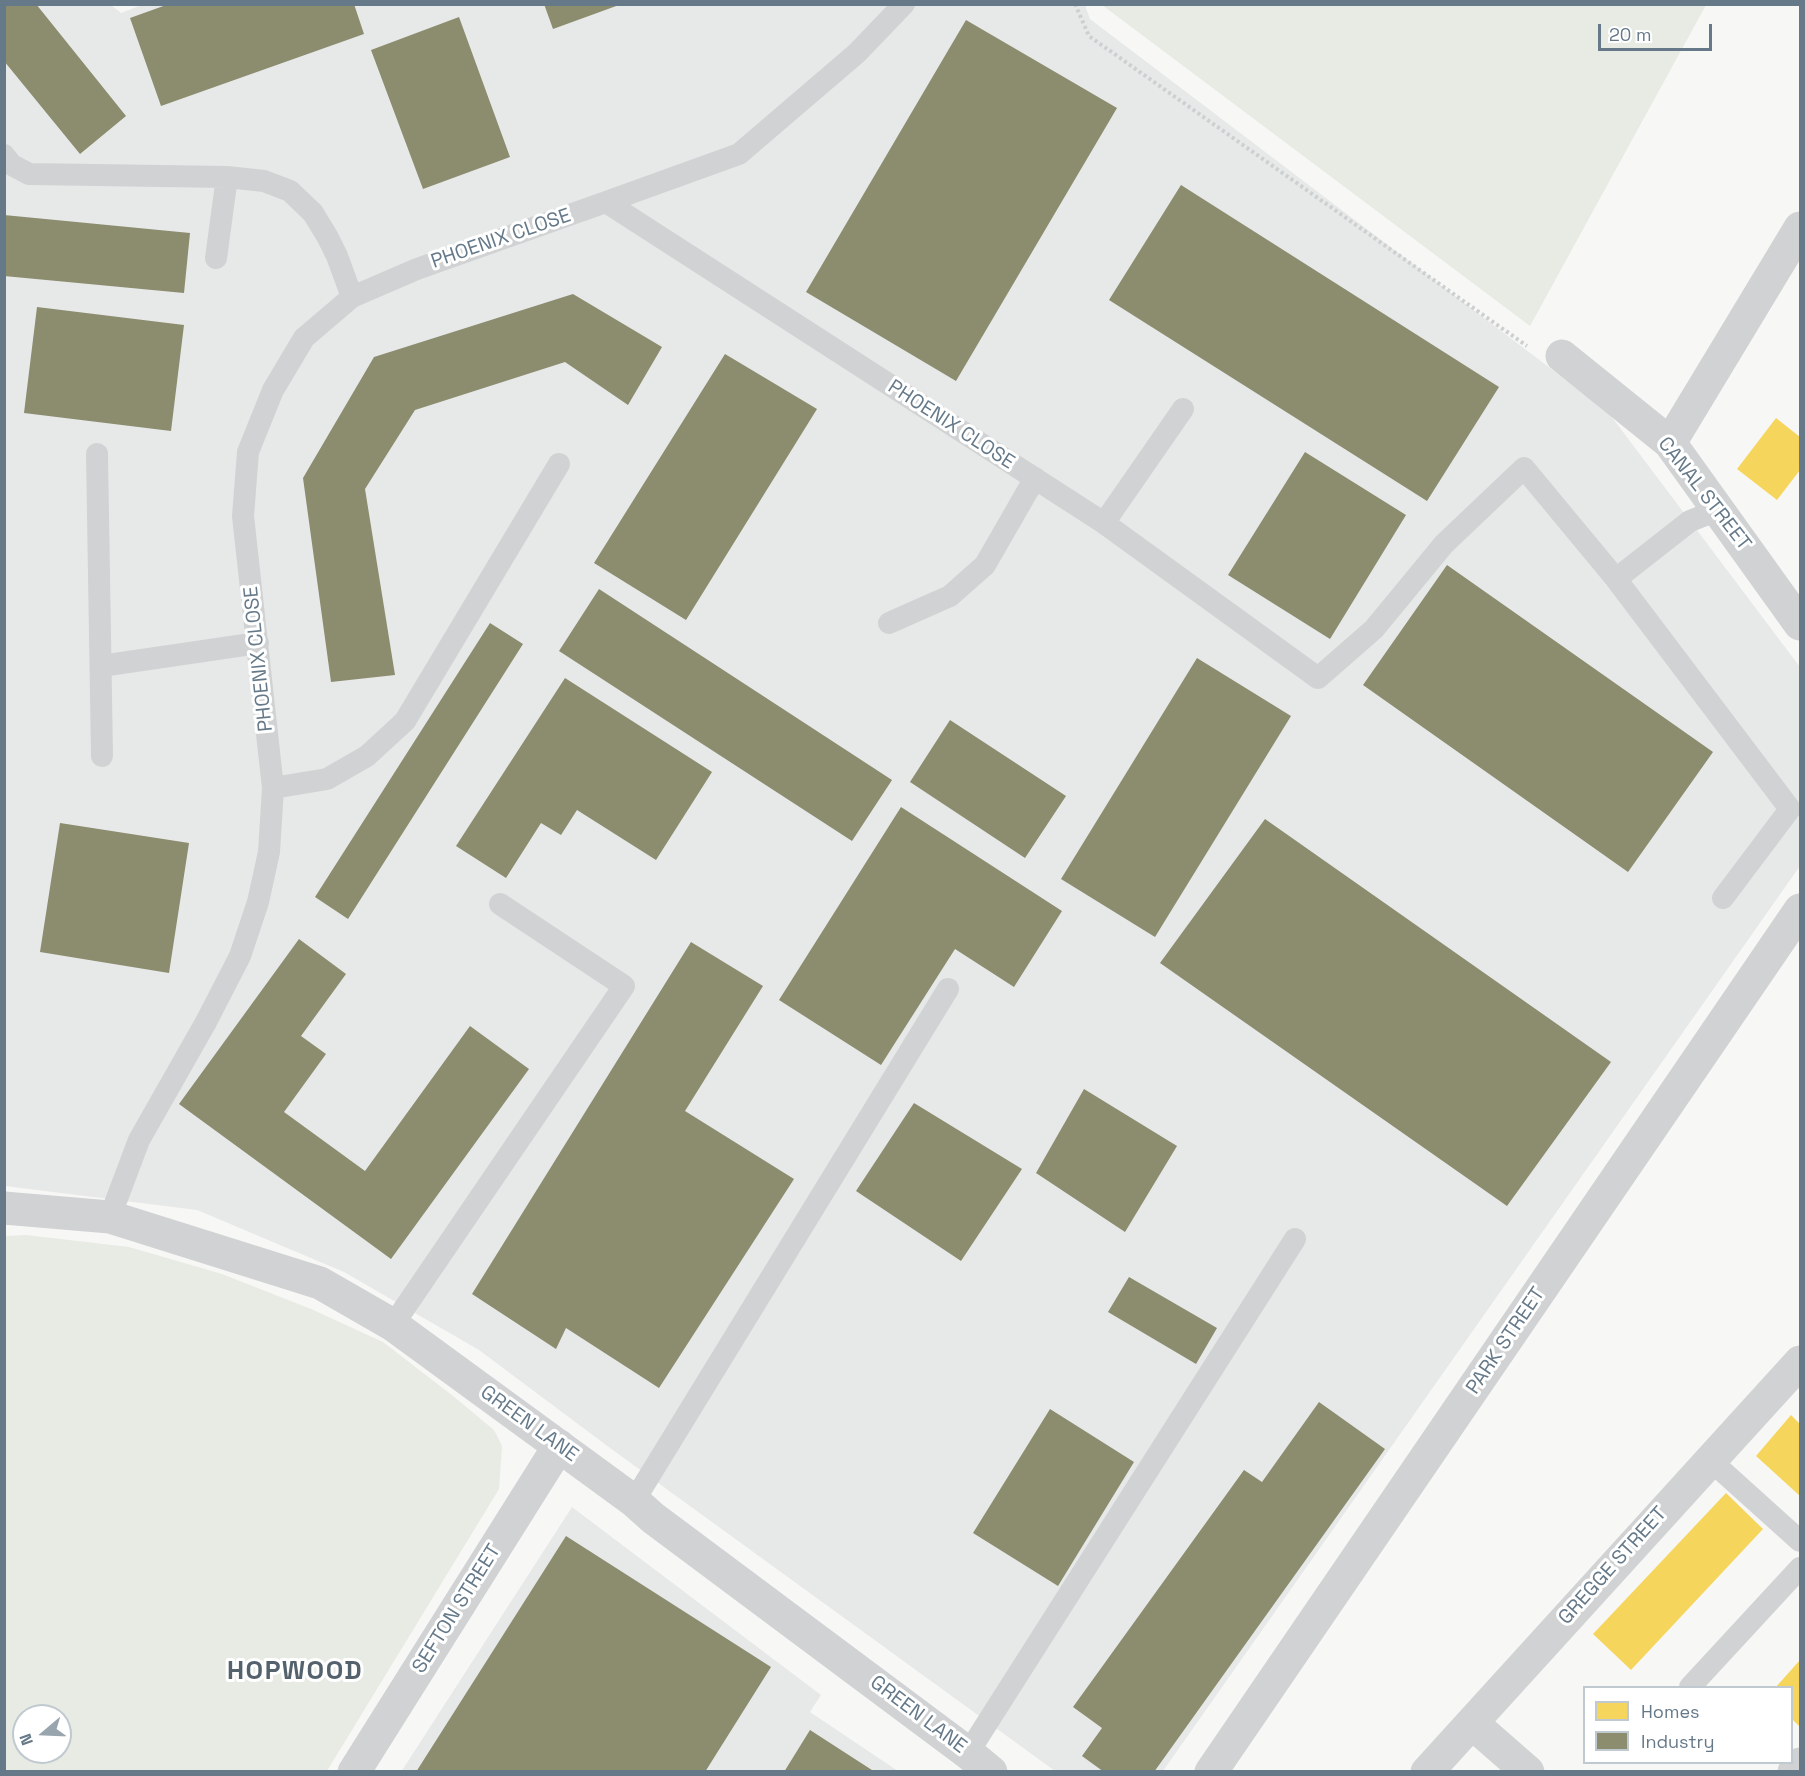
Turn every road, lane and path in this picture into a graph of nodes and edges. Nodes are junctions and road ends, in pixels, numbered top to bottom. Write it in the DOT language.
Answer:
graph roads {
  1 [pos="904,4"];
  2 [pos="1075,4"];
  3 [pos="4,155"];
  4 [pos="227,177"];
  5 [pos="606,202"];
  6 [pos="1800,228"];
  7 [pos="216,258"];
  8 [pos="352,297"];
  9 [pos="1562,357"];
  10 [pos="1182,409"];
  11 [pos="1670,443"];
  12 [pos="97,454"];
  13 [pos="559,464"];
  14 [pos="1035,478"];
  15 [pos="1718,510"];
  16 [pos="1104,523"];
  17 [pos="1616,579"];
  18 [pos="889,623"];
  19 [pos="1800,624"];
  20 [pos="258,643"];
  21 [pos="100,666"];
  22 [pos="102,756"];
  23 [pos="273,788"];
  24 [pos="1723,898"];
  25 [pos="500,904"];
  26 [pos="1800,910"];
  27 [pos="948,989"];
  28 [pos="4,1208"];
  29 [pos="110,1217"];
  30 [pos="1294,1239"];
  31 [pos="393,1324"];
  32 [pos="1797,1373"];
  33 [pos="559,1446"];
  34 [pos="1710,1460"];
  35 [pos="644,1510"];
  36 [pos="1800,1541"];
  37 [pos="1800,1568"];
  38 [pos="1691,1686"];
  39 [pos="1472,1723"];
  40 [pos="980,1762"];
  41 [pos="1800,1764"];
  42 [pos="354,1772"];
  43 [pos="1211,1772"];
  44 [pos="1427,1772"];
  45 [pos="1528,1772"];
  46 [pos="1794,1772"];
  1 -- 5 [label="lane"];
  2 -- 9 [label="path"];
  3 -- 4 [label="lane"];
  4 -- 7 [label="lane"];
  4 -- 8 [label="lane"];
  5 -- 8 [label="lane, PHOENIX CLOSE"];
  5 -- 14 [label="lane, PHOENIX CLOSE"];
  6 -- 11 [label="street"];
  8 -- 20 [label="lane, PHOENIX CLOSE"];
  9 -- 11 [label="street, CANAL STREET"];
  10 -- 16 [label="lane"];
  11 -- 15 [label="street, CANAL STREET"];
  12 -- 21 [label="lane"];
  13 -- 23 [label="lane"];
  14 -- 16 [label="lane, PHOENIX CLOSE"];
  14 -- 18 [label="lane"];
  15 -- 17 [label="lane"];
  15 -- 19 [label="street, CANAL STREET"];
  16 -- 17 [label="lane, PHOENIX CLOSE"];
  17 -- 24 [label="lane"];
  20 -- 21 [label="lane"];
  20 -- 23 [label="lane, PHOENIX CLOSE"];
  21 -- 22 [label="lane"];
  23 -- 29 [label="lane, PHOENIX CLOSE"];
  25 -- 31 [label="lane"];
  26 -- 43 [label="street, PARK STREET"];
  27 -- 35 [label="lane"];
  28 -- 29 [label="street, GREEN LANE"];
  29 -- 31 [label="street, GREEN LANE"];
  30 -- 40 [label="lane"];
  31 -- 33 [label="street, GREEN LANE"];
  32 -- 34 [label="street, GREGGE STREET"];
  33 -- 35 [label="street, GREEN LANE"];
  33 -- 42 [label="street, SEFTON STREET"];
  34 -- 36 [label="lane"];
  34 -- 39 [label="street, GREGGE STREET"];
  35 -- 40 [label="street, GREEN LANE"];
  37 -- 38 [label="lane"];
  39 -- 44 [label="street, GREGGE STREET"];
  39 -- 45 [label="street"];
  41 -- 46 [label="street"];
}
